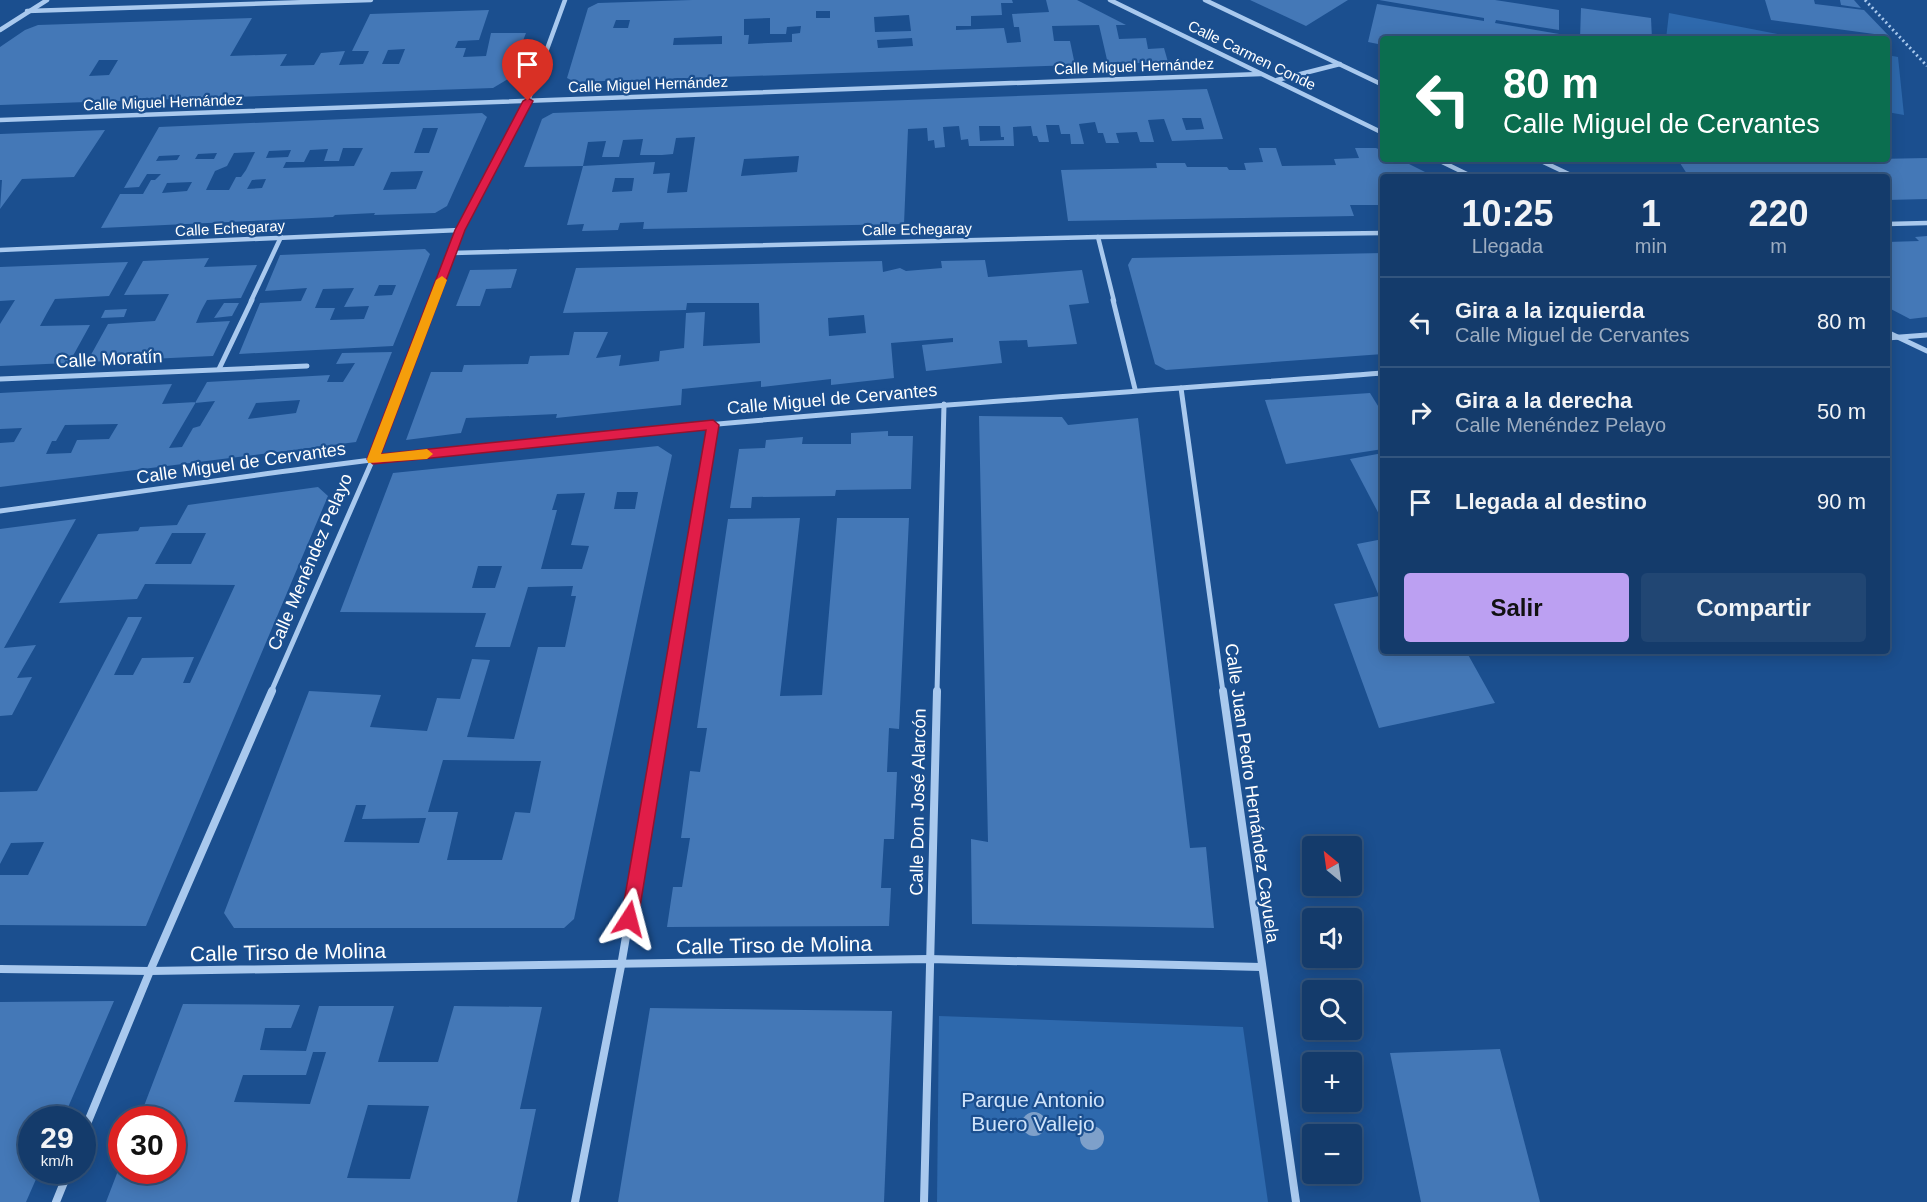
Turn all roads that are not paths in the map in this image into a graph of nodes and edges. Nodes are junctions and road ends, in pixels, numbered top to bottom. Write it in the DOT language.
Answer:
graph roads {
  1 [pos="46,0"];
  2 [pos="371,0"];
  3 [pos="565,0"];
  4 [pos="1110,0"];
  5 [pos="1205,0"];
  6 [pos="27,11"];
  7 [pos="0,30"];
  8 [pos="1340,64"];
  9 [pos="1261,74"];
  10 [pos="1277,80"];
  11 [pos="1380,84"];
  12 [pos="528,101"];
  13 [pos="0,120"];
  14 [pos="1380,132"];
  15 [pos="1443,162"];
  16 [pos="1543,162"];
  17 [pos="1467,174"];
  18 [pos="1569,174"];
  19 [pos="1927,223"];
  20 [pos="1890,224"];
  21 [pos="460,230"];
  22 [pos="1380,233"];
  23 [pos="281,237"];
  24 [pos="1098,237"];
  25 [pos="0,250"];
  26 [pos="452,253"];
  27 [pos="1890,333"];
  28 [pos="1927,335"];
  29 [pos="1898,337"];
  30 [pos="1890,338"];
  31 [pos="1927,351"];
  32 [pos="307,366"];
  33 [pos="219,369"];
  34 [pos="1380,373"];
  35 [pos="0,379"];
  36 [pos="1181,388"];
  37 [pos="1135,389"];
  38 [pos="944,404"];
  39 [pos="713,425"];
  40 [pos="373,459"];
  41 [pos="0,511"];
  42 [pos="929,959"];
  43 [pos="621,966"];
  44 [pos="1261,966"];
  45 [pos="0,969"];
  46 [pos="150,971"];
  47 [pos="95,1106"];
  48 [pos="63,1184"];
  49 [pos="56,1202"];
  50 [pos="575,1202"];
  51 [pos="924,1202"];
  52 [pos="1296,1202"];
  1 -- 6 [label="street"];
  2 -- 6 [label="street"];
  3 -- 12 [label="street, Calle Menéndez Pelayo"];
  4 -- 9 [label="street, Calle Carmen Conde"];
  5 -- 8 [label="street"];
  6 -- 7 [label="street"];
  8 -- 10 [label="street"];
  8 -- 11 [label="street"];
  9 -- 10 [label="street, Calle Carmen Conde"];
  9 -- 12 [label="street, Calle Miguel Hernández"];
  10 -- 14 [label="street, Calle Carmen Conde"];
  12 -- 13 [label="street, Calle Miguel Hernández"];
  12 -- 21 [label="street, Calle Menéndez Pelayo"];
  15 -- 17 [label="street"];
  16 -- 18 [label="street"];
  19 -- 20 [label="street"];
  21 -- 23 [label="street, Calle Echegaray"];
  21 -- 26 [label="street, Calle Menéndez Pelayo"];
  22 -- 24 [label="street, Calle Echegaray"];
  23 -- 25 [label="street, Calle Echegaray"];
  23 -- 33 [label="street"];
  24 -- 26 [label="street, Calle Echegaray"];
  24 -- 37 [label="street"];
  26 -- 40 [label="street, Calle Menéndez Pelayo"];
  27 -- 29 [label="street"];
  28 -- 29 [label="street"];
  29 -- 30 [label="street"];
  29 -- 31 [label="street"];
  32 -- 33 [label="street, Calle Moratín"];
  33 -- 35 [label="street, Calle Moratín"];
  34 -- 36 [label="street, Calle Miguel de Cervantes"];
  36 -- 37 [label="street, Calle Miguel de Cervantes"];
  36 -- 44 [label="street, Calle Juan Pedro Hernández Cayuela"];
  37 -- 38 [label="street, Calle Miguel de Cervantes"];
  38 -- 39 [label="street, Calle Miguel de Cervantes"];
  38 -- 42 [label="street, Calle Don José Alarcón"];
  39 -- 40 [label="street, Calle Miguel de Cervantes"];
  39 -- 43 [label="street"];
  40 -- 41 [label="street, Calle Miguel de Cervantes"];
  40 -- 46 [label="street, Calle Menéndez Pelayo"];
  42 -- 43 [label="street, Calle Tirso de Molina"];
  42 -- 44 [label="street, Calle Tirso de Molina"];
  42 -- 51 [label="street, Calle Don José Alarcón"];
  43 -- 46 [label="street, Calle Tirso de Molina"];
  43 -- 50 [label="street"];
  44 -- 52 [label="street, Calle Juan Pedro Hernández Cayuela"];
  45 -- 46 [label="street, Calle Tirso de Molina"];
  46 -- 47 [label="street, Calle Menéndez Pelayo"];
  48 -- 49 [label="street"];
}
